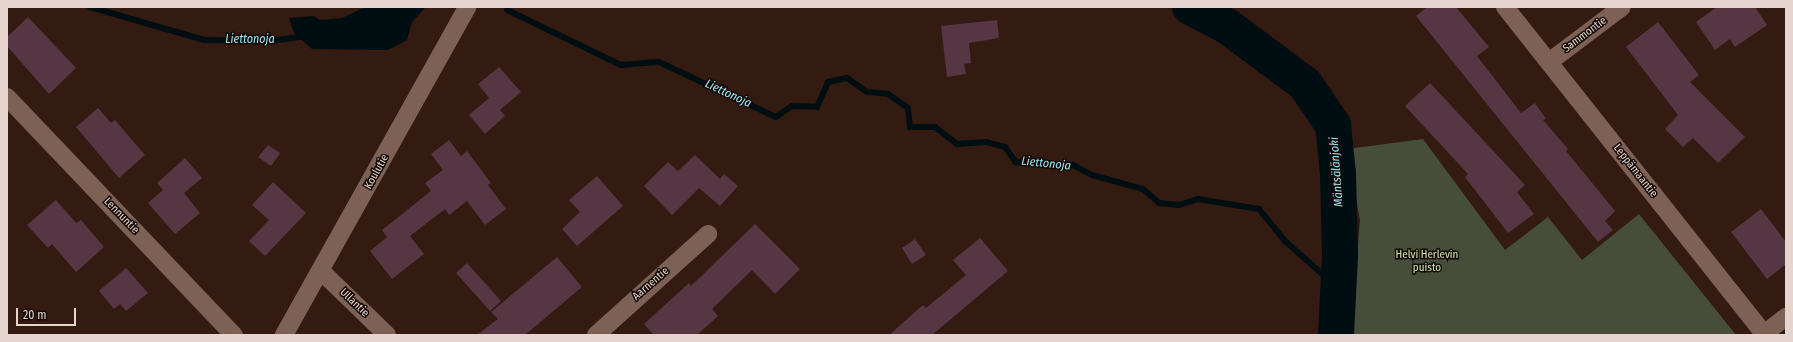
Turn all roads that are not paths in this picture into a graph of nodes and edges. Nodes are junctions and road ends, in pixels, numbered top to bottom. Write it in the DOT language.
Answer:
graph roads {
  1 [pos="467,7"];
  2 [pos="1504,7"];
  3 [pos="1622,7"];
  4 [pos="1549,62"];
  5 [pos="7,97"];
  6 [pos="708,234"];
  7 [pos="321,271"];
  8 [pos="1786,317"];
  9 [pos="1765,334"];
  10 [pos="234,335"];
  11 [pos="284,335"];
  12 [pos="387,335"];
  13 [pos="596,335"];
  1 -- 7 [label="street, Koulutie"];
  2 -- 4 [label="street, Leppämaantie"];
  3 -- 4 [label="street, Sammontie"];
  4 -- 9 [label="street, Leppämaantie"];
  5 -- 10 [label="street, Lennuntie"];
  6 -- 13 [label="street, Aarnentie"];
  7 -- 11 [label="street, Koulutie"];
  7 -- 12 [label="street, Ullantie"];
  8 -- 9 [label="street"];
}
